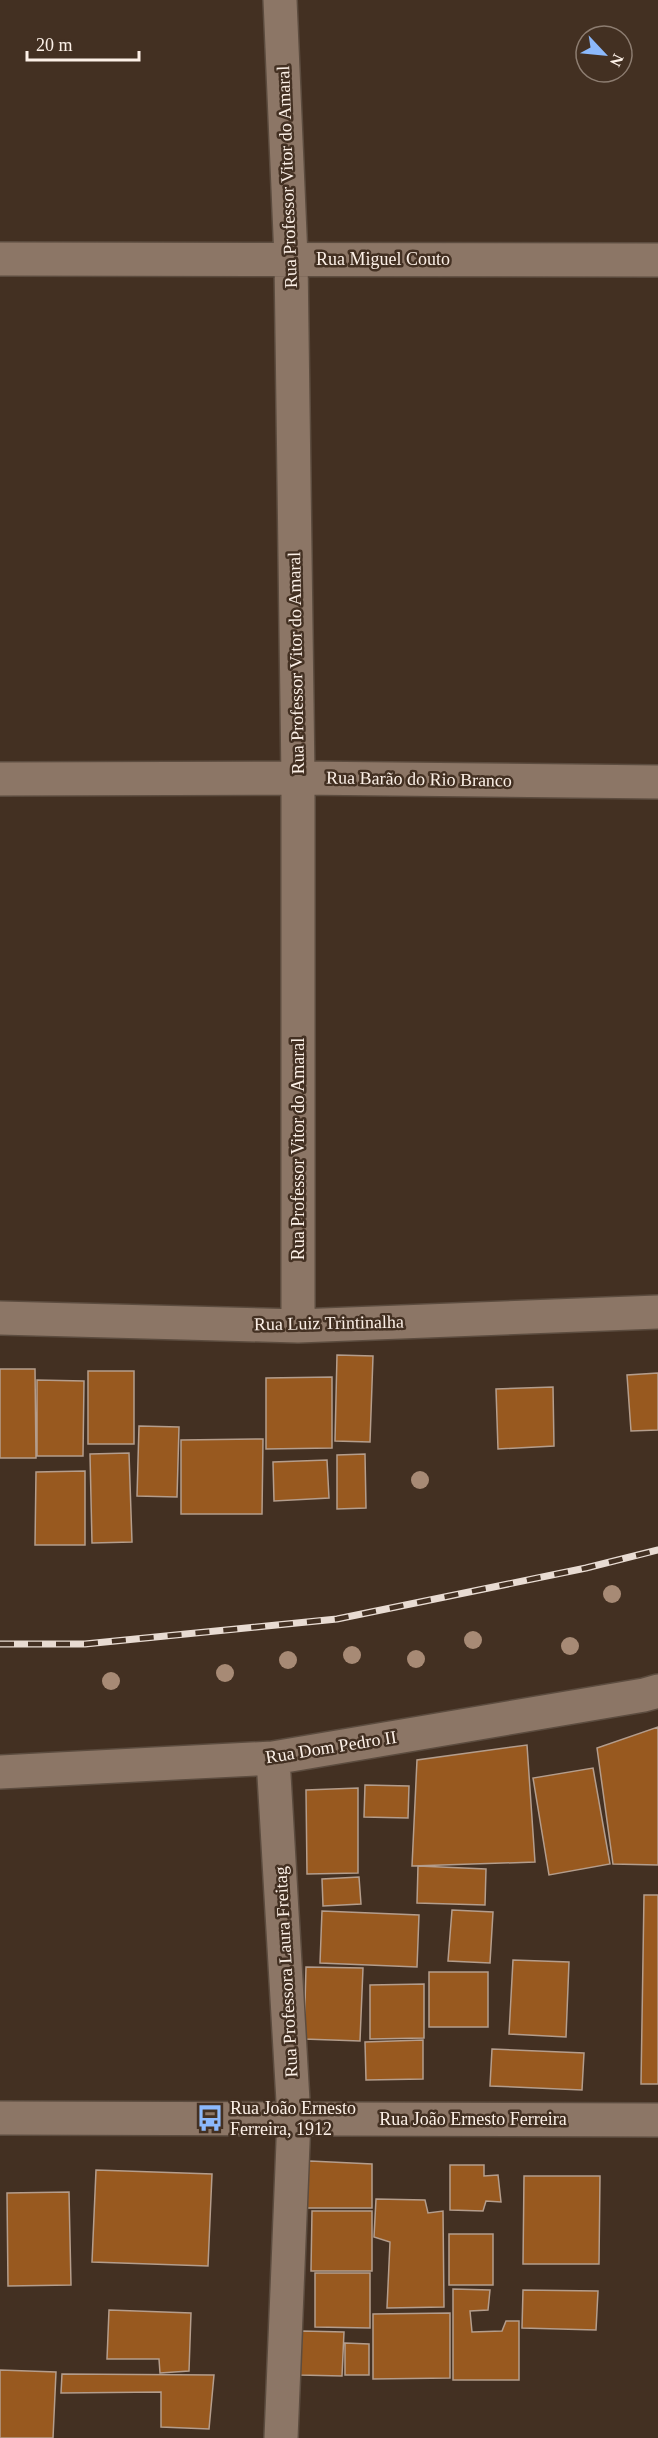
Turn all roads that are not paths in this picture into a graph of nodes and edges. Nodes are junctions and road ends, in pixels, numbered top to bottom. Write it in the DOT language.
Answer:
graph roads {
  1 [pos="280,0"];
  2 [pos="291,258"];
  3 [pos="0,259"];
  4 [pos="658,260"];
  5 [pos="297,778"];
  6 [pos="0,779"];
  7 [pos="658,782"];
  8 [pos="658,1312"];
  9 [pos="0,1318"];
  10 [pos="298,1326"];
  11 [pos="658,1690"];
  12 [pos="273,1758"];
  13 [pos="0,1772"];
  14 [pos="0,2118"];
  15 [pos="294,2118"];
  16 [pos="658,2120"];
  17 [pos="280,2438"];
  1 -- 2 [label="street, Rua Professor Vitor do Amaral"];
  2 -- 3 [label="street, Rua Miguel Couto"];
  2 -- 4 [label="street, Rua Miguel Couto"];
  2 -- 5 [label="street, Rua Professor Vitor do Amaral"];
  5 -- 6 [label="street, Rua Barão do Rio Branco"];
  5 -- 7 [label="street, Rua Barão do Rio Branco"];
  5 -- 10 [label="street, Rua Professor Vitor do Amaral"];
  8 -- 10 [label="street, Rua Luiz Trintinalha"];
  9 -- 10 [label="street, Rua Luiz Trintinalha"];
  11 -- 12 [label="street, Rua Dom Pedro II"];
  12 -- 13 [label="street, Rua Dom Pedro II"];
  12 -- 15 [label="street, Rua Professora Laura Freitag"];
  14 -- 15 [label="street, Rua João Ernesto Ferreira"];
  15 -- 16 [label="street, Rua João Ernesto Ferreira"];
  15 -- 17 [label="street, Rua Professora Laura Freitag"];
}
